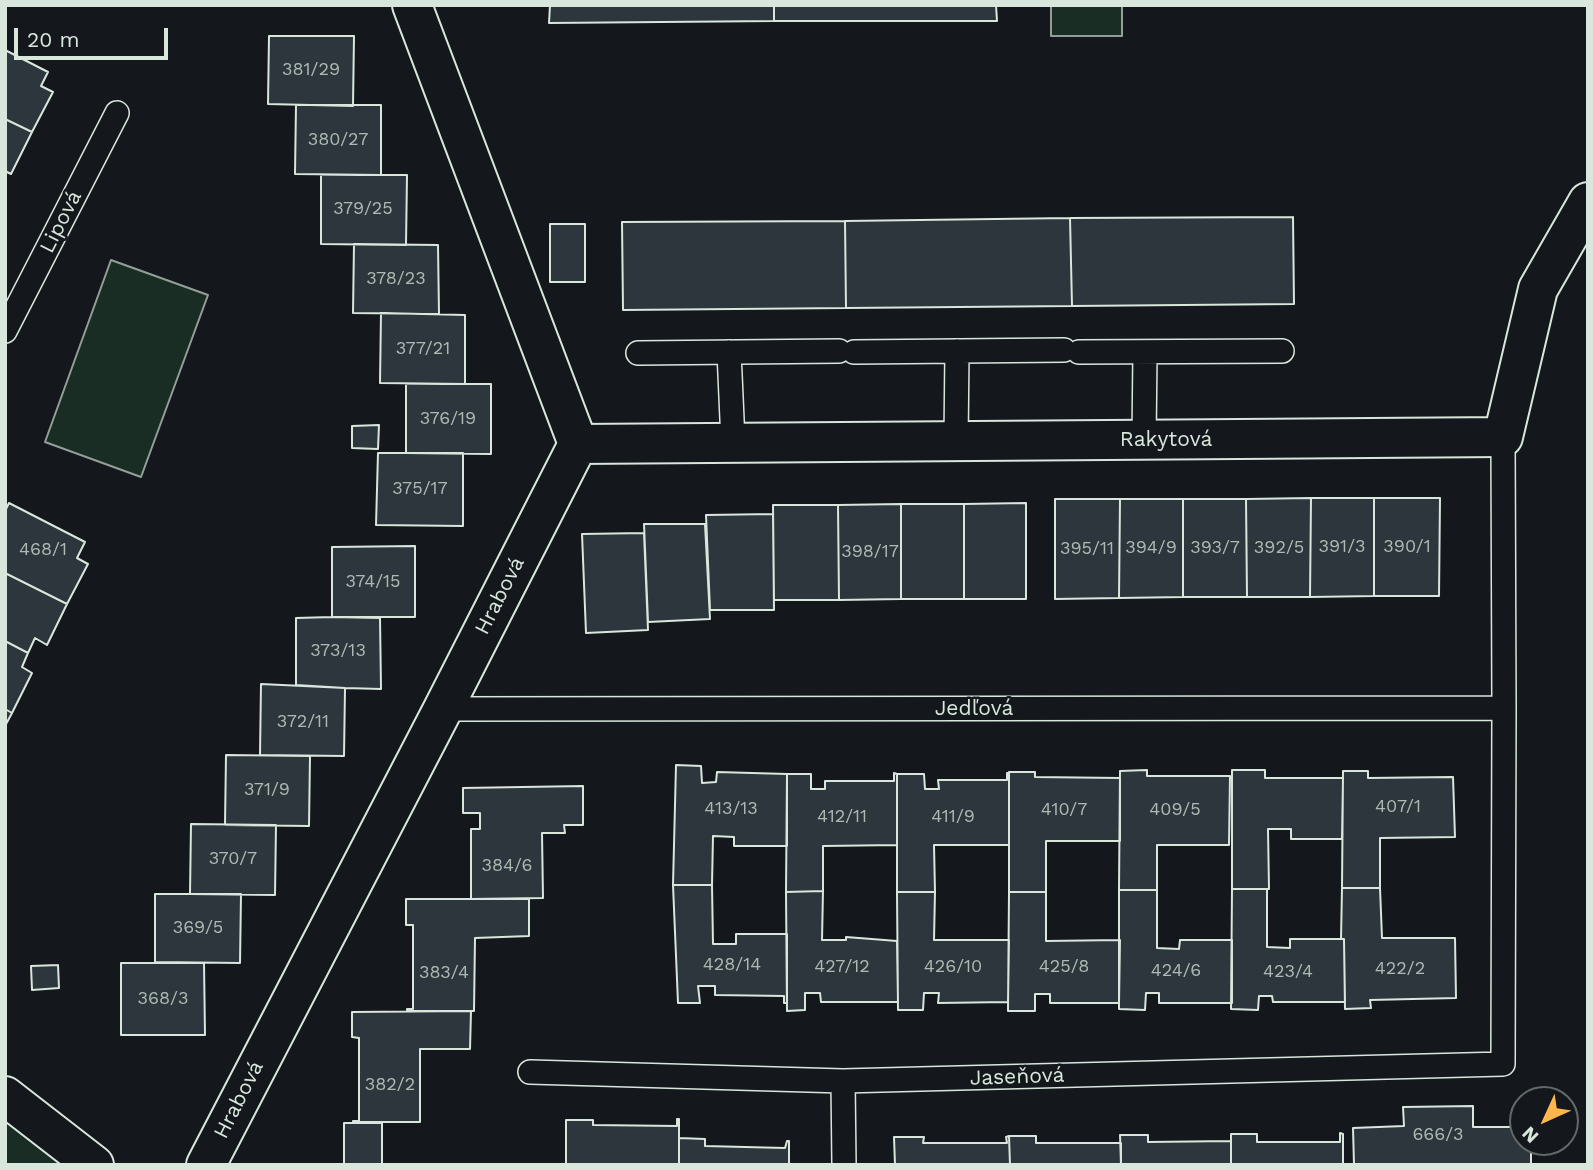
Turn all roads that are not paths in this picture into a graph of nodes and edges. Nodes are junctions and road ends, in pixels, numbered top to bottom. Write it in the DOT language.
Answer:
graph roads {
  1 [pos="412,5"];
  2 [pos="117,113"];
  3 [pos="1588,202"];
  4 [pos="5,331"];
  5 [pos="957,351"];
  6 [pos="1282,351"];
  7 [pos="729,352"];
  8 [pos="1145,352"];
  9 [pos="638,353"];
  10 [pos="1503,437"];
  11 [pos="1144,440"];
  12 [pos="956,441"];
  13 [pos="733,442"];
  14 [pos="578,443"];
  15 [pos="1504,708"];
  16 [pos="443,709"];
  17 [pos="530,1072"];
  18 [pos="843,1081"];
  19 [pos="5,1097"];
  20 [pos="94,1165"];
  21 [pos="206,1165"];
  22 [pos="844,1165"];
  1 -- 14 [label="street"];
  2 -- 4 [label="lane, Lipová"];
  3 -- 10 [label="street"];
  5 -- 7 [label="lane"];
  5 -- 8 [label="lane"];
  5 -- 12 [label="lane"];
  6 -- 8 [label="lane"];
  7 -- 9 [label="lane"];
  7 -- 13 [label="lane"];
  8 -- 11 [label="lane"];
  10 -- 11 [label="street, Rakytová"];
  10 -- 15 [label="lane"];
  11 -- 12 [label="street, Rakytová"];
  12 -- 13 [label="street, Rakytová"];
  13 -- 14 [label="street, Rakytová"];
  14 -- 16 [label="street, Hrabová"];
  15 -- 16 [label="lane, Jedľová"];
  15 -- 18 [label="lane, Jaseňová"];
  16 -- 21 [label="street, Hrabová"];
  17 -- 18 [label="lane, Jaseňová"];
  18 -- 22 [label="lane"];
  19 -- 20 [label="street"];
}
